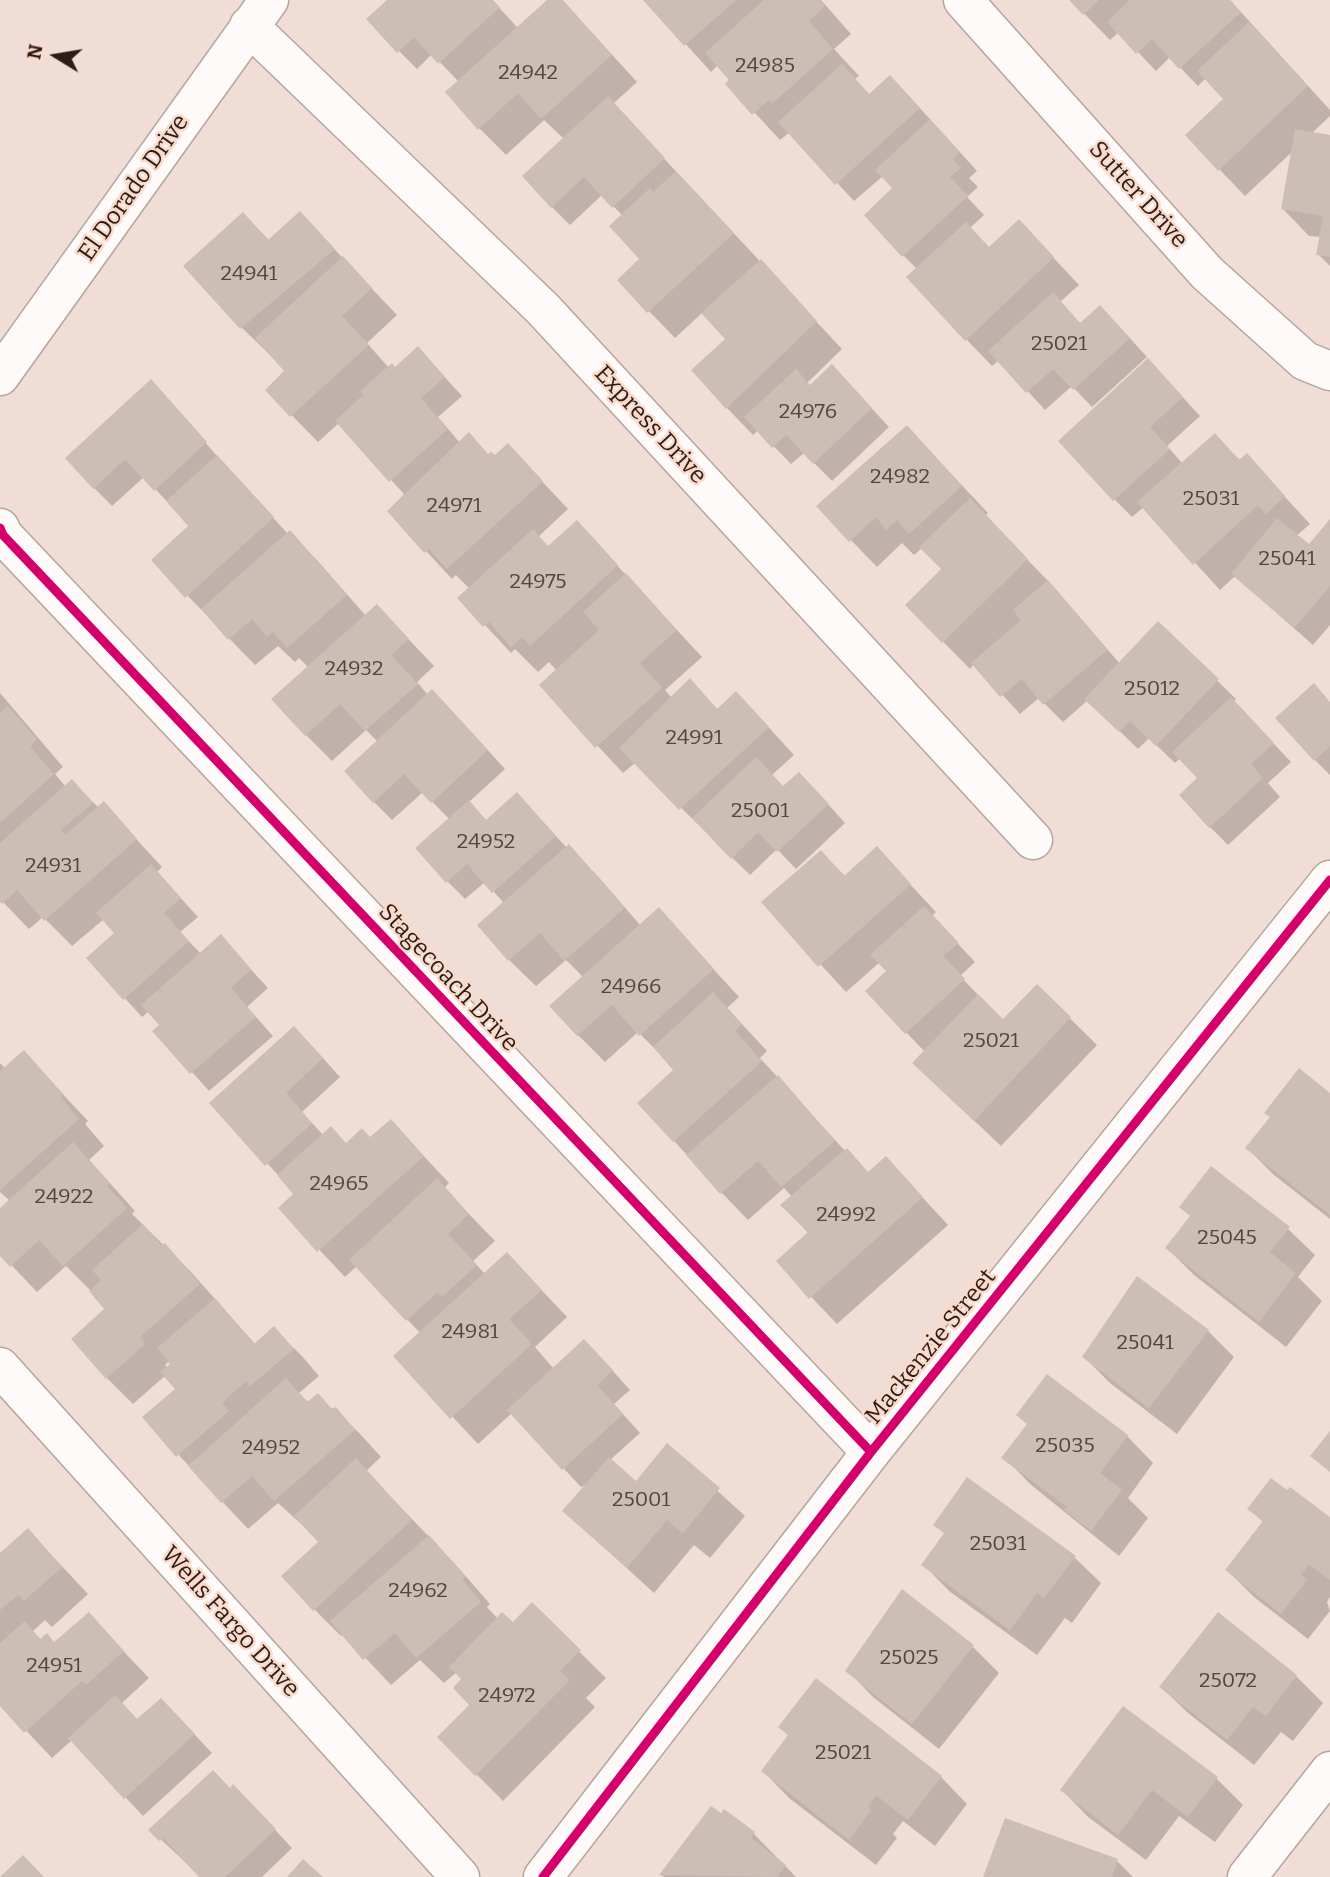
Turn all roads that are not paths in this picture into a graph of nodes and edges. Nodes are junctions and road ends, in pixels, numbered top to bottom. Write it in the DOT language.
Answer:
graph roads {
  1 [pos="963,0"];
  2 [pos="259,13"];
  3 [pos="1330,371"];
  4 [pos="0,376"];
  5 [pos="0,528"];
  6 [pos="1033,840"];
  7 [pos="1330,880"];
  8 [pos="0,1367"];
  9 [pos="872,1452"];
  10 [pos="1330,1770"];
  11 [pos="460,1877"];
  12 [pos="543,1877"];
  13 [pos="1247,1877"];
  1 -- 3 [label="street, Sutter Drive"];
  2 -- 4 [label="street, El Dorado Drive"];
  2 -- 6 [label="street, Express Drive"];
  5 -- 9 [label="street, Stagecoach Drive"];
  7 -- 9 [label="street, Mackenzie Street"];
  8 -- 11 [label="street, Wells Fargo Drive"];
  9 -- 12 [label="street, Mackenzie Street"];
  10 -- 13 [label="street"];
}
